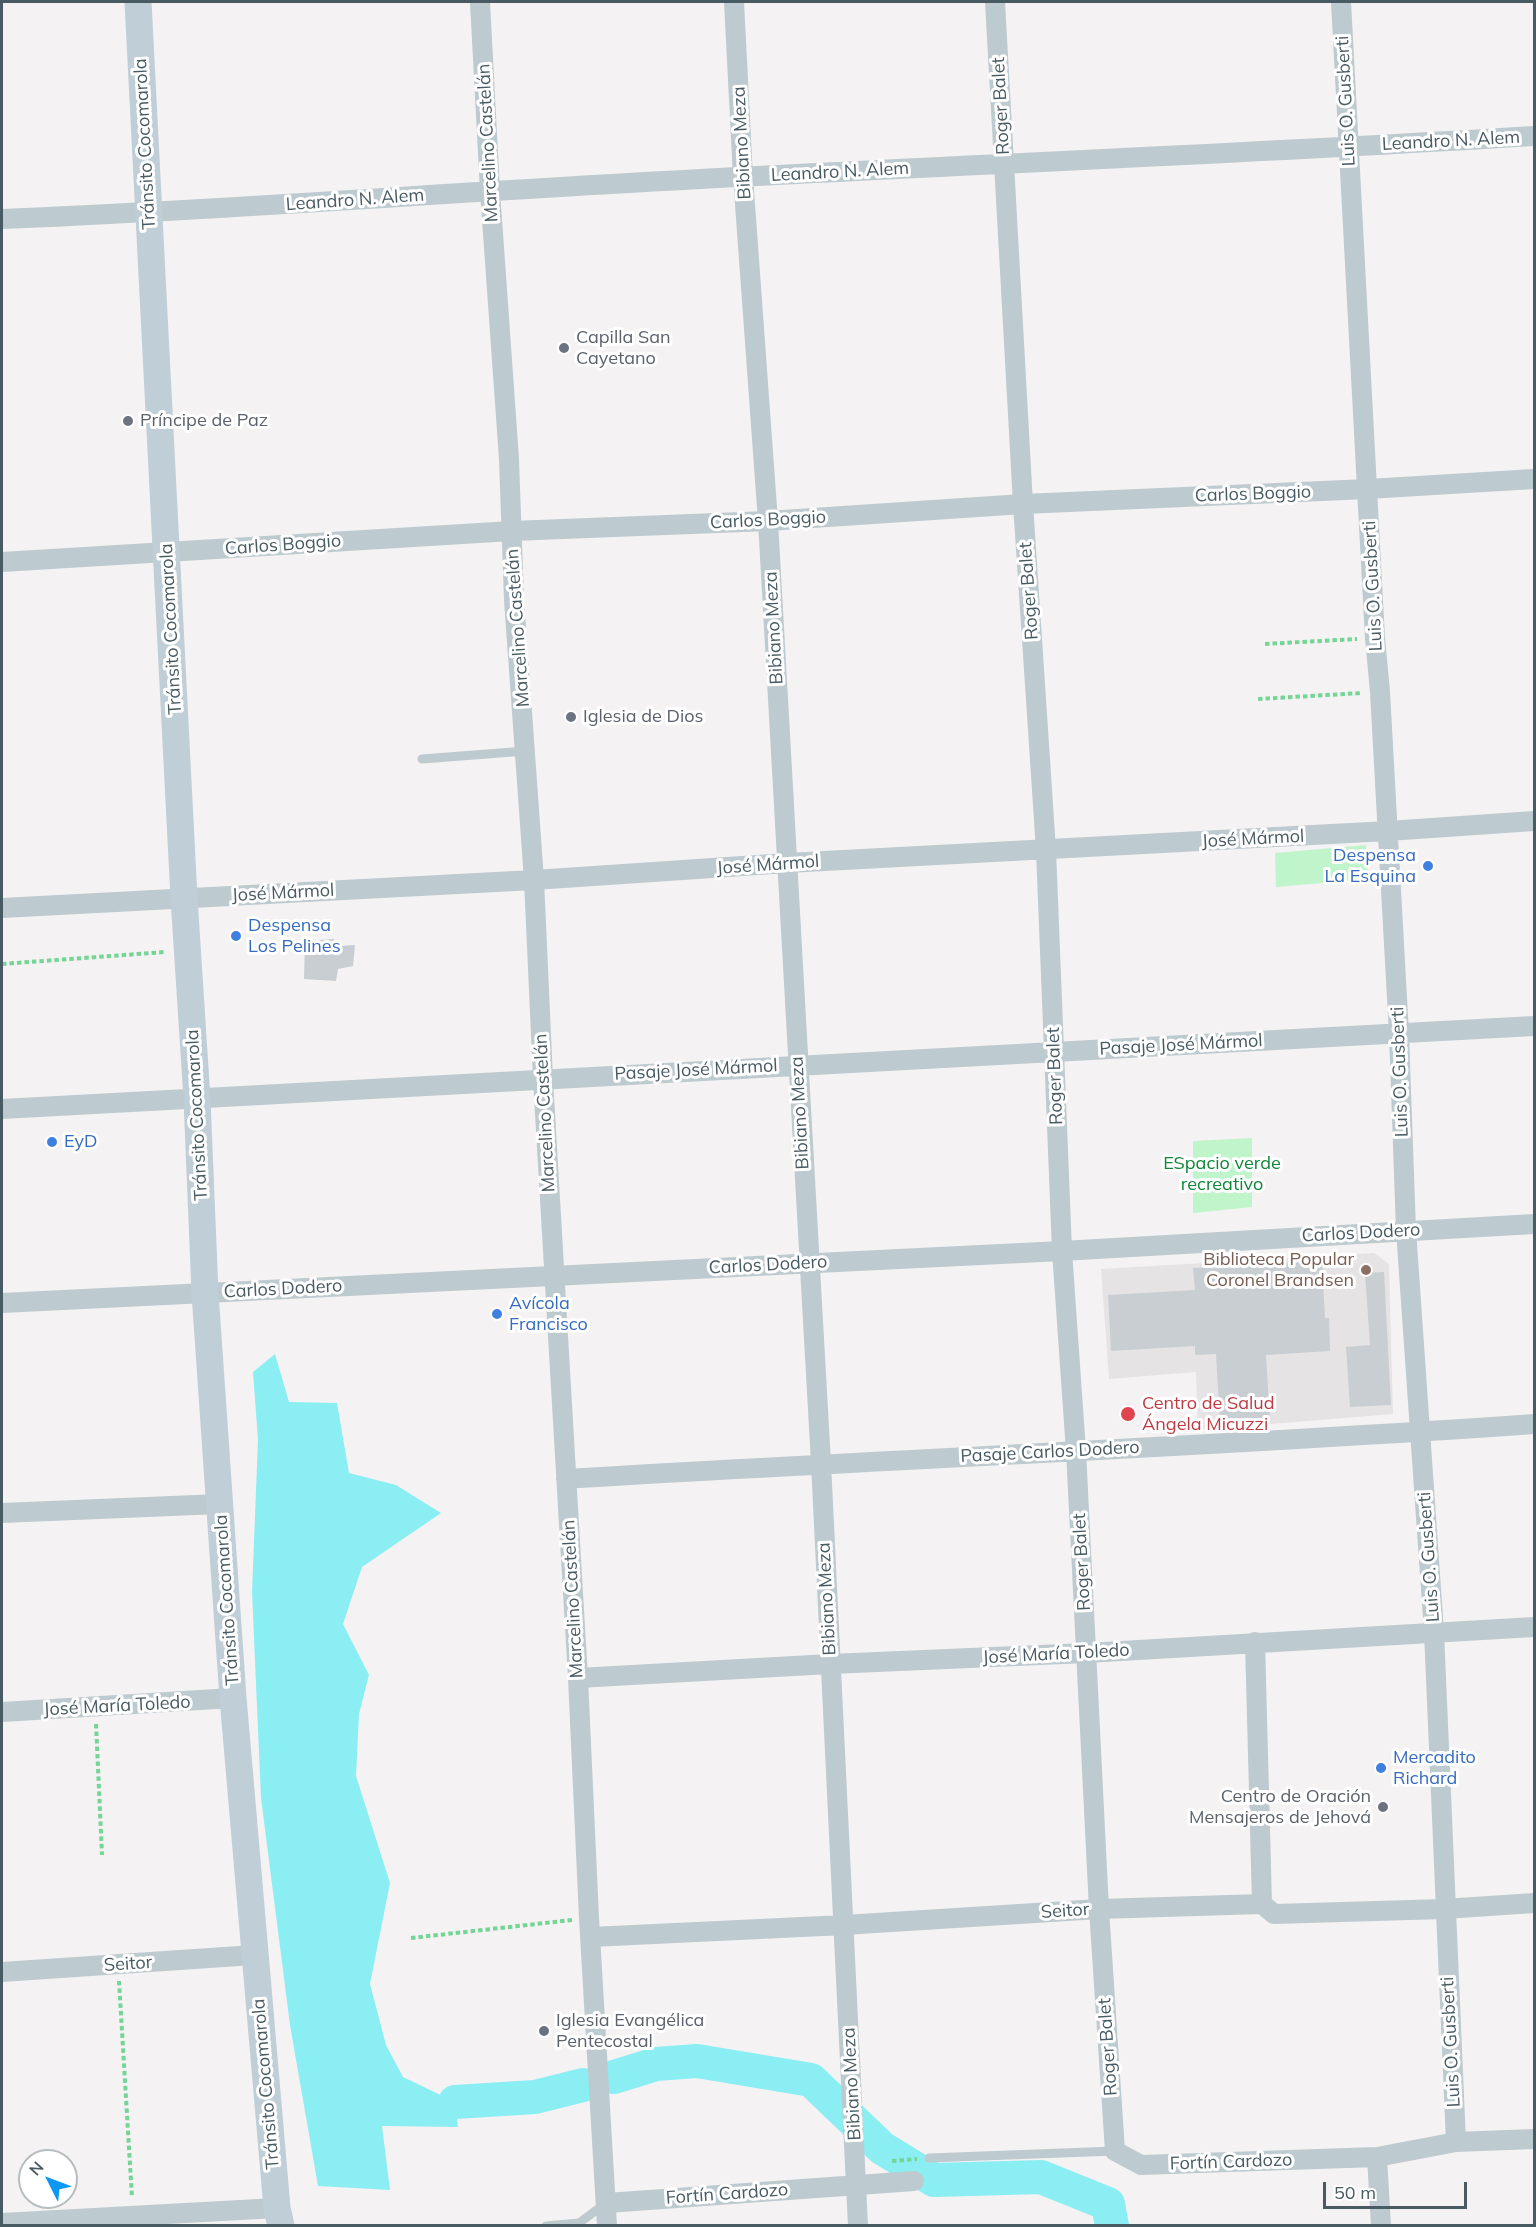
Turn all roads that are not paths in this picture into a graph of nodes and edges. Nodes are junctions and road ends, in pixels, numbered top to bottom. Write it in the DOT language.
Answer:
graph roads {
  1 [pos="138,2"];
  2 [pos="480,2"];
  3 [pos="734,2"];
  4 [pos="995,2"];
  5 [pos="1341,2"];
  6 [pos="1534,136"];
  7 [pos="1348,147"];
  8 [pos="1004,163"];
  9 [pos="743,177"];
  10 [pos="490,191"];
  11 [pos="148,213"];
  12 [pos="2,219"];
  13 [pos="1534,479"];
  14 [pos="1368,489"];
  15 [pos="1023,504"];
  16 [pos="768,521"];
  17 [pos="512,531"];
  18 [pos="167,552"];
  19 [pos="2,562"];
  20 [pos="526,751"];
  21 [pos="422,759"];
  22 [pos="1534,821"];
  23 [pos="1388,831"];
  24 [pos="1046,850"];
  25 [pos="787,863"];
  26 [pos="534,880"];
  27 [pos="184,898"];
  28 [pos="2,909"];
  29 [pos="1534,1026"];
  30 [pos="1399,1034"];
  31 [pos="1054,1051"];
  32 [pos="798,1065"];
  33 [pos="543,1079"];
  34 [pos="197,1098"];
  35 [pos="2,1109"];
  36 [pos="1534,1224"];
  37 [pos="1406,1230"];
  38 [pos="1062,1251"];
  39 [pos="808,1263"];
  40 [pos="553,1275"];
  41 [pos="205,1293"];
  42 [pos="2,1303"];
  43 [pos="1534,1424"];
  44 [pos="1421,1432"];
  45 [pos="1076,1451"];
  46 [pos="820,1463"];
  47 [pos="566,1479"];
  48 [pos="220,1504"];
  49 [pos="2,1513"];
  50 [pos="1534,1627"];
  51 [pos="1434,1632"];
  52 [pos="1255,1642"];
  53 [pos="1087,1653"];
  54 [pos="831,1664"];
  55 [pos="578,1678"];
  56 [pos="233,1698"];
  57 [pos="2,1712"];
  58 [pos="1534,1903"];
  59 [pos="1262,1904"];
  60 [pos="1099,1909"];
  61 [pos="1444,1909"];
  62 [pos="844,1925"];
  63 [pos="590,1928"];
  64 [pos="254,1955"];
  65 [pos="2,1972"];
  66 [pos="1534,2139"];
  67 [pos="1456,2142"];
  68 [pos="1115,2151"];
  69 [pos="1377,2157"];
  70 [pos="929,2158"];
  71 [pos="915,2181"];
  72 [pos="856,2184"];
  73 [pos="607,2203"];
  74 [pos="279,2217"];
  75 [pos="2,2223"];
  76 [pos="546,2226"];
  77 [pos="607,2226"];
  78 [pos="858,2226"];
  79 [pos="1381,2226"];
  1 -- 11 [label="street, Tránsito Cocomarola"];
  2 -- 10 [label="street, Marcelino Castelán"];
  3 -- 9 [label="street, Bibiano Meza"];
  4 -- 8 [label="street, Roger Balet"];
  5 -- 7 [label="street, Luis O. Gusberti"];
  6 -- 7 [label="street, Leandro N. Alem"];
  7 -- 8 [label="street, Leandro N. Alem"];
  7 -- 14 [label="street, Luis O. Gusberti"];
  8 -- 9 [label="street, Leandro N. Alem"];
  8 -- 15 [label="street, Roger Balet"];
  9 -- 10 [label="street, Leandro N. Alem"];
  9 -- 16 [label="street, Bibiano Meza"];
  10 -- 11 [label="street, Leandro N. Alem"];
  10 -- 17 [label="street, Marcelino Castelán"];
  11 -- 12 [label="street, Leandro N. Alem"];
  11 -- 18 [label="street, Tránsito Cocomarola"];
  13 -- 14 [label="street, Carlos Boggio"];
  14 -- 15 [label="street, Carlos Boggio"];
  14 -- 23 [label="street, Luis O. Gusberti"];
  15 -- 16 [label="street, Carlos Boggio"];
  15 -- 24 [label="street, Roger Balet"];
  16 -- 17 [label="street, Carlos Boggio"];
  16 -- 25 [label="street, Bibiano Meza"];
  17 -- 18 [label="street, Carlos Boggio"];
  17 -- 20 [label="street, Marcelino Castelán"];
  18 -- 19 [label="street, Carlos Boggio"];
  18 -- 27 [label="street, Tránsito Cocomarola"];
  20 -- 21 [label="lane"];
  20 -- 26 [label="street, Marcelino Castelán"];
  22 -- 23 [label="street, José Mármol"];
  23 -- 24 [label="street, José Mármol"];
  23 -- 30 [label="street, Luis O. Gusberti"];
  24 -- 25 [label="street, José Mármol"];
  24 -- 31 [label="street, Roger Balet"];
  25 -- 26 [label="street, José Mármol"];
  25 -- 32 [label="street, Bibiano Meza"];
  26 -- 27 [label="street, José Mármol"];
  26 -- 33 [label="street, Marcelino Castelán"];
  27 -- 28 [label="street, José Mármol"];
  27 -- 34 [label="street, Tránsito Cocomarola"];
  29 -- 30 [label="street, Pasaje José Mármol"];
  30 -- 31 [label="street, Pasaje José Mármol"];
  30 -- 37 [label="street, Luis O. Gusberti"];
  31 -- 32 [label="street, Pasaje José Mármol"];
  31 -- 38 [label="street, Roger Balet"];
  32 -- 33 [label="street, Pasaje José Mármol"];
  32 -- 39 [label="street, Bibiano Meza"];
  33 -- 34 [label="street, Pasaje José Mármol"];
  33 -- 40 [label="street, Marcelino Castelán"];
  34 -- 35 [label="street, Pasaje José Mármol"];
  34 -- 41 [label="street, Tránsito Cocomarola"];
  36 -- 37 [label="street, Carlos Dodero"];
  37 -- 38 [label="street, Carlos Dodero"];
  37 -- 44 [label="street, Luis O. Gusberti"];
  38 -- 39 [label="street, Carlos Dodero"];
  38 -- 45 [label="street, Roger Balet"];
  39 -- 40 [label="street, Carlos Dodero"];
  39 -- 46 [label="street, Bibiano Meza"];
  40 -- 41 [label="street, Carlos Dodero"];
  40 -- 47 [label="street, Marcelino Castelán"];
  41 -- 42 [label="street, Carlos Dodero"];
  41 -- 48 [label="street, Tránsito Cocomarola"];
  43 -- 44 [label="street, Pasaje Carlos Dodero"];
  44 -- 45 [label="street, Pasaje Carlos Dodero"];
  44 -- 51 [label="street, Luis O. Gusberti"];
  45 -- 46 [label="street, Pasaje Carlos Dodero"];
  45 -- 53 [label="street, Roger Balet"];
  46 -- 47 [label="street, Pasaje Carlos Dodero"];
  46 -- 54 [label="street, Bibiano Meza"];
  47 -- 55 [label="street, Marcelino Castelán"];
  48 -- 49 [label="street"];
  48 -- 56 [label="street, Tránsito Cocomarola"];
  50 -- 51 [label="street, José María Toledo"];
  51 -- 52 [label="street, José María Toledo"];
  51 -- 61 [label="street, Luis O. Gusberti"];
  52 -- 53 [label="street, José María Toledo"];
  52 -- 59 [label="street"];
  53 -- 54 [label="street, José María Toledo"];
  53 -- 60 [label="street, Roger Balet"];
  54 -- 55 [label="street, José María Toledo"];
  54 -- 62 [label="street, Bibiano Meza"];
  55 -- 63 [label="street, Marcelino Castelán"];
  56 -- 57 [label="street, José María Toledo"];
  56 -- 64 [label="street, Tránsito Cocomarola"];
  58 -- 61 [label="street, Seitor"];
  59 -- 60 [label="street, Seitor"];
  59 -- 61 [label="street, Seitor"];
  60 -- 62 [label="street, Seitor"];
  60 -- 68 [label="street, Roger Balet"];
  61 -- 67 [label="street, Luis O. Gusberti"];
  62 -- 63 [label="street, Seitor"];
  62 -- 72 [label="street, Bibiano Meza"];
  63 -- 73 [label="street, Marcelino Castelán"];
  64 -- 65 [label="street, Seitor"];
  64 -- 74 [label="street, Tránsito Cocomarola"];
  66 -- 67 [label="street, Fortín Cardozo"];
  67 -- 69 [label="street, Fortín Cardozo"];
  68 -- 69 [label="street, Fortín Cardozo"];
  68 -- 70 [label="lane"];
  69 -- 79 [label="street"];
  71 -- 72 [label="street, Fortín Cardozo"];
  72 -- 73 [label="street, Fortín Cardozo"];
  72 -- 78 [label="street, Bibiano Meza"];
  73 -- 76 [label="lane"];
  73 -- 77 [label="street, Marcelino Castelán"];
  74 -- 75 [label="street"];
}
